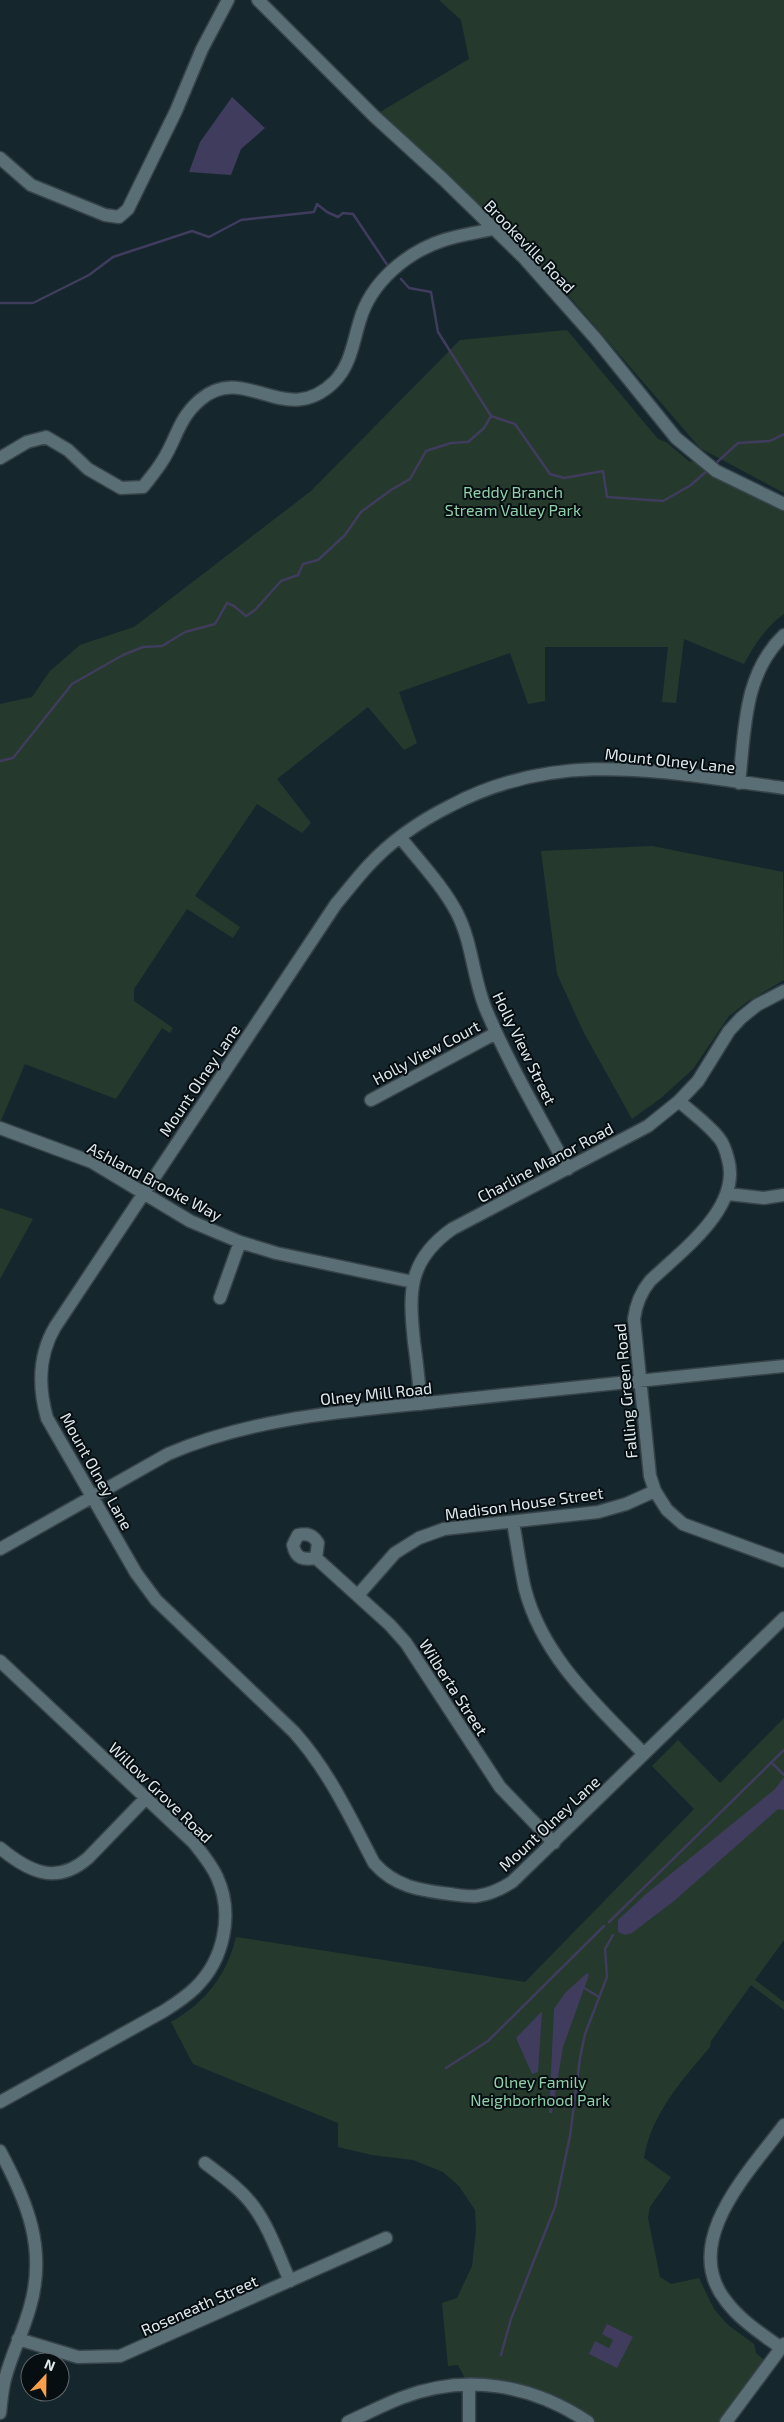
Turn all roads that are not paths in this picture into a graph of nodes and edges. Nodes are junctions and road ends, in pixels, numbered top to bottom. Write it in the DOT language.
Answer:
graph roads {
  1 [pos="228,0"];
  2 [pos="258,0"];
  3 [pos="0,158"];
  4 [pos="492,229"];
  5 [pos="0,458"];
  6 [pos="784,504"];
  7 [pos="784,635"];
  8 [pos="739,783"];
  9 [pos="784,788"];
  10 [pos="400,837"];
  11 [pos="784,991"];
  12 [pos="496,1033"];
  13 [pos="371,1100"];
  14 [pos="679,1101"];
  15 [pos="0,1128"];
  16 [pos="568,1168"];
  17 [pos="144,1192"];
  18 [pos="728,1194"];
  19 [pos="784,1195"];
  20 [pos="240,1242"];
  21 [pos="413,1282"];
  22 [pos="220,1298"];
  23 [pos="784,1366"];
  24 [pos="640,1381"];
  25 [pos="421,1404"];
  26 [pos="655,1492"];
  27 [pos="92,1497"];
  28 [pos="513,1522"];
  29 [pos="0,1549"];
  30 [pos="316,1558"];
  31 [pos="784,1561"];
  32 [pos="358,1595"];
  33 [pos="784,1618"];
  34 [pos="0,1661"];
  35 [pos="644,1754"];
  36 [pos="146,1798"];
  37 [pos="554,1843"];
  38 [pos="0,1848"];
  39 [pos="0,2102"];
  40 [pos="784,2125"];
  41 [pos="0,2151"];
  42 [pos="205,2162"];
  43 [pos="386,2238"];
  44 [pos="290,2282"];
  45 [pos="18,2339"];
  46 [pos="782,2346"];
  47 [pos="469,2386"];
  48 [pos="0,2413"];
  49 [pos="348,2422"];
  50 [pos="469,2422"];
  51 [pos="588,2422"];
  52 [pos="726,2422"];
  1 -- 3 [label="street"];
  2 -- 4 [label="street, Brookeville Road"];
  4 -- 5 [label="street"];
  4 -- 6 [label="street, Brookeville Road"];
  7 -- 8 [label="street"];
  8 -- 9 [label="street, Mount Olney Lane"];
  8 -- 10 [label="street, Mount Olney Lane"];
  10 -- 12 [label="street, Holly View Street"];
  10 -- 17 [label="street, Mount Olney Lane"];
  11 -- 14 [label="street, Charline Manor Road"];
  12 -- 13 [label="street, Holly View Court"];
  12 -- 16 [label="street, Holly View Street"];
  14 -- 16 [label="street, Charline Manor Road"];
  14 -- 18 [label="street, Falling Green Road"];
  15 -- 17 [label="street, Ashland Brooke Way"];
  16 -- 21 [label="street, Charline Manor Road"];
  17 -- 20 [label="street, Ashland Brooke Way"];
  17 -- 27 [label="street, Mount Olney Lane"];
  18 -- 19 [label="street"];
  18 -- 24 [label="street, Falling Green Road"];
  20 -- 21 [label="street, Ashland Brooke Way"];
  20 -- 22 [label="street"];
  21 -- 25 [label="street, Charline Manor Road"];
  23 -- 24 [label="street, Olney Mill Road"];
  24 -- 25 [label="street, Olney Mill Road"];
  24 -- 26 [label="street, Falling Green Road"];
  25 -- 27 [label="street, Olney Mill Road"];
  26 -- 28 [label="street, Madison House Street"];
  26 -- 31 [label="street, Falling Green Road"];
  27 -- 29 [label="street, Olney Mill Road"];
  27 -- 37 [label="street, Mount Olney Lane"];
  28 -- 32 [label="street, Madison House Street"];
  28 -- 35 [label="street"];
  30 -- 32 [label="street, Wilberta Street"];
  32 -- 37 [label="street, Wilberta Street"];
  33 -- 35 [label="street, Mount Olney Lane"];
  34 -- 36 [label="street, Willow Grove Road"];
  35 -- 37 [label="street, Mount Olney Lane"];
  36 -- 38 [label="street"];
  36 -- 39 [label="street, Willow Grove Road"];
  40 -- 46 [label="street"];
  41 -- 45 [label="street"];
  42 -- 44 [label="street"];
  43 -- 44 [label="street, Roseneath Street"];
  44 -- 45 [label="street, Roseneath Street"];
  45 -- 48 [label="street"];
  46 -- 52 [label="street"];
  47 -- 49 [label="street"];
  47 -- 50 [label="street"];
  47 -- 51 [label="street"];
}
